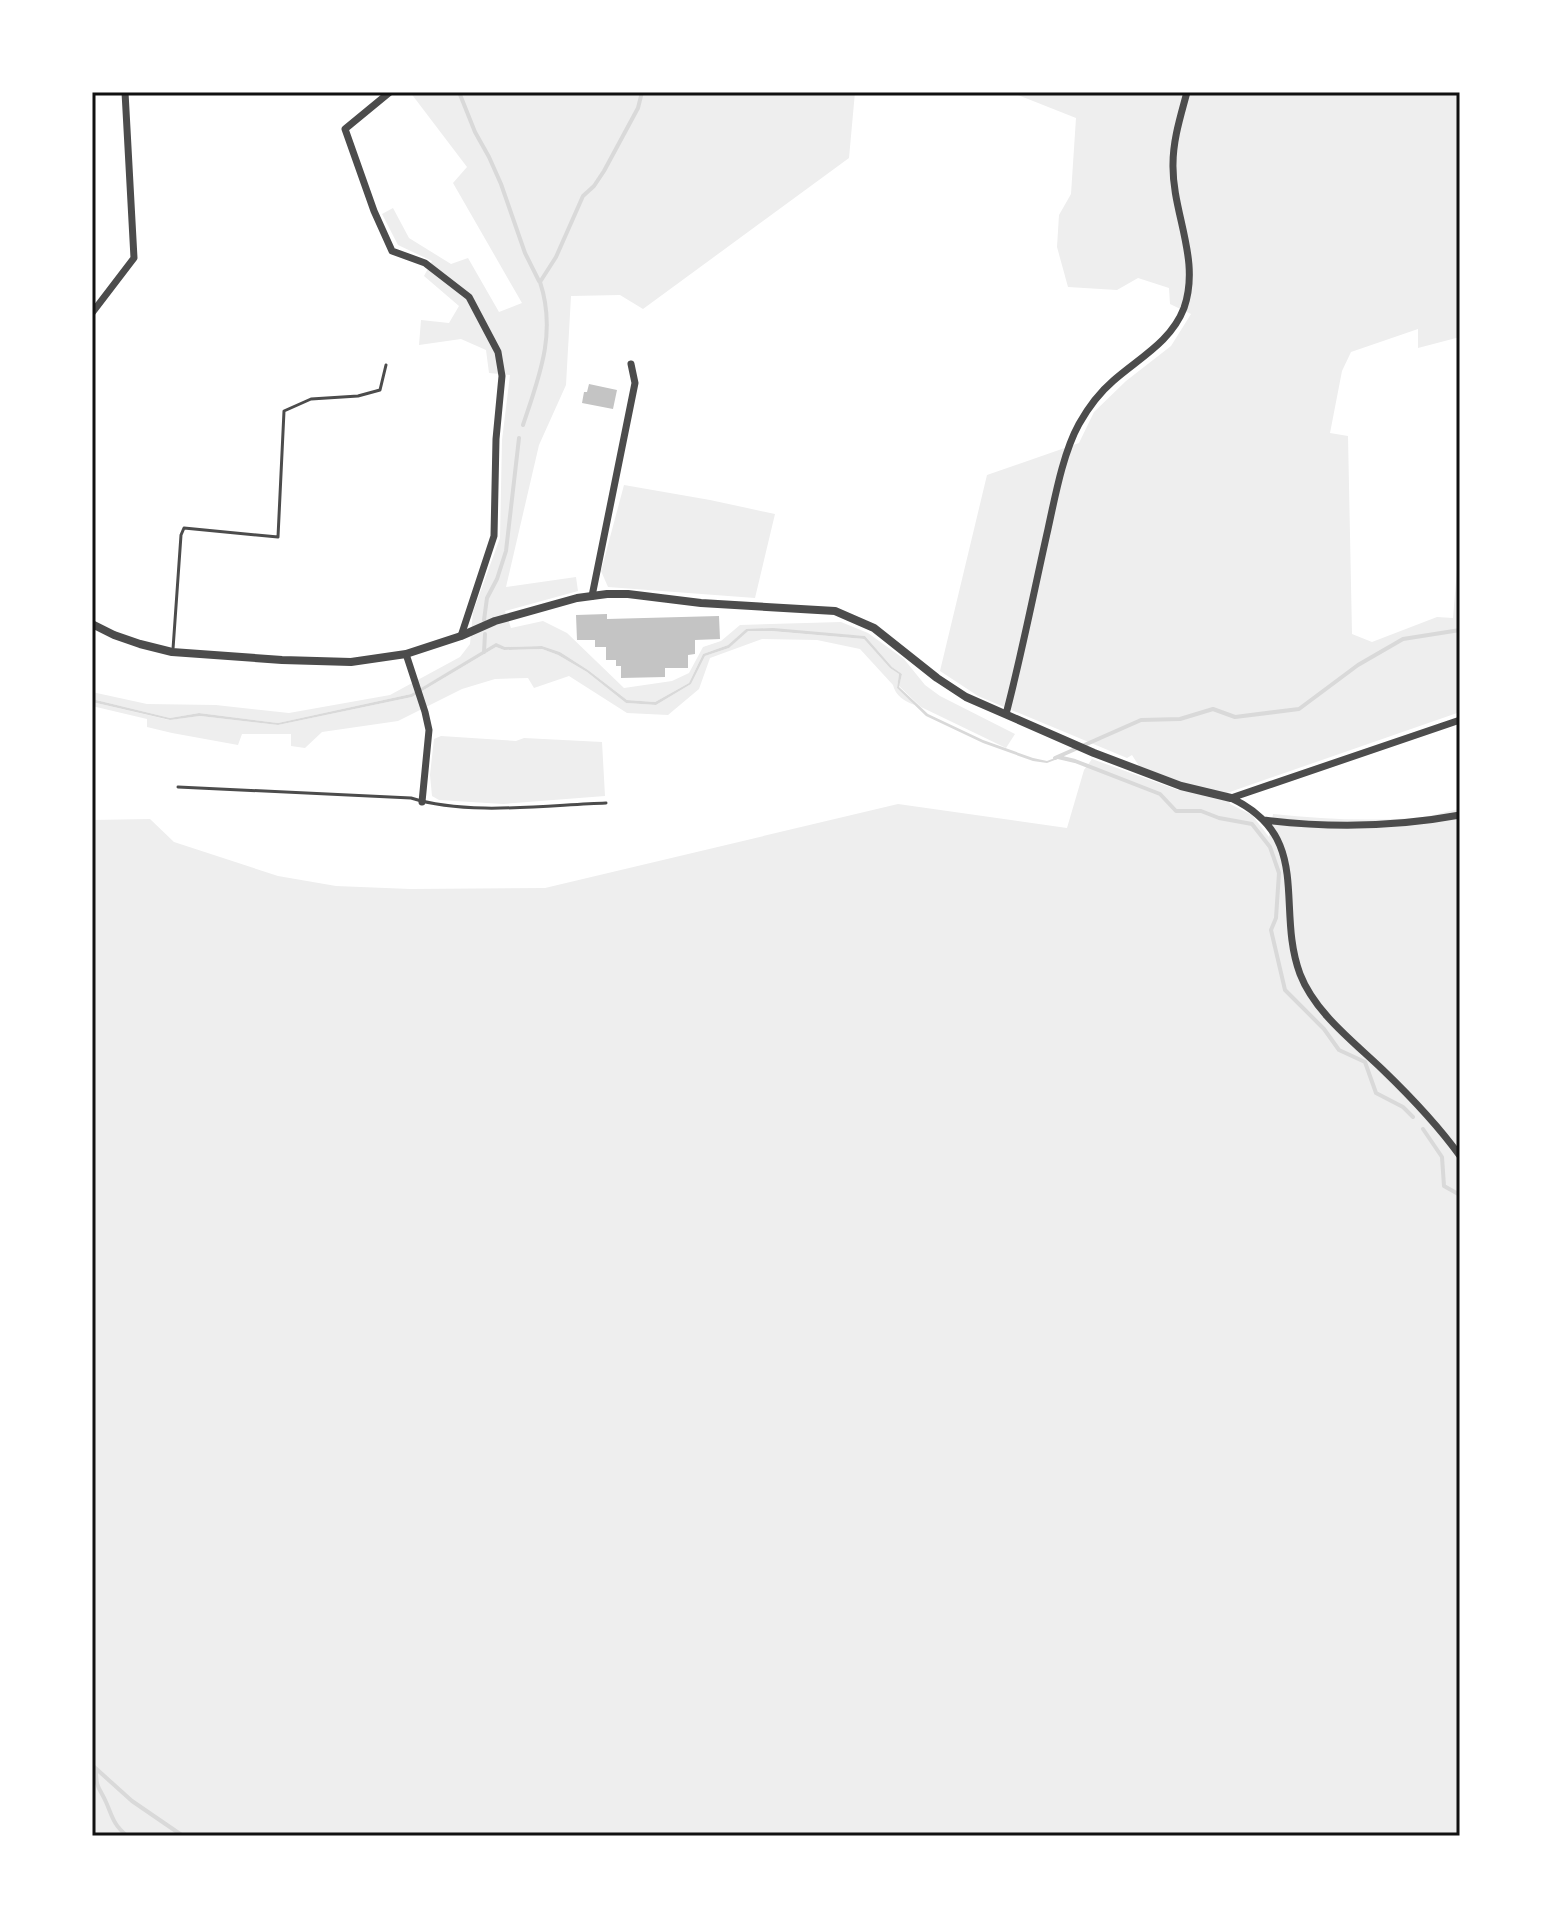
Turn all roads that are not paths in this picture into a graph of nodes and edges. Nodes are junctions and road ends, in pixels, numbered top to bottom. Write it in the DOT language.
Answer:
graph roads {
  1 [pos="125,92"];
  2 [pos="390,92"];
  3 [pos="1187,92"];
  4 [pos="92,313"];
  5 [pos="631,364"];
  6 [pos="386,365"];
  7 [pos="592,596"];
  8 [pos="92,624"];
  9 [pos="461,636"];
  10 [pos="172,652"];
  11 [pos="406,654"];
  12 [pos="1006,714"];
  13 [pos="1460,720"];
  14 [pos="178,787"];
  15 [pos="1231,798"];
  16 [pos="422,802"];
  17 [pos="606,803"];
  18 [pos="1460,815"];
  19 [pos="1264,820"];
  20 [pos="1460,1156"];
  1 -- 4 [label="street"];
  2 -- 9 [label="street"];
  3 -- 12 [label="street"];
  5 -- 7 [label="street"];
  6 -- 10 [label="lane"];
  7 -- 9 [label="street"];
  7 -- 12 [label="street"];
  8 -- 10 [label="street"];
  9 -- 11 [label="street"];
  10 -- 11 [label="street"];
  11 -- 16 [label="street"];
  12 -- 15 [label="street"];
  13 -- 15 [label="street"];
  14 -- 16 [label="lane"];
  15 -- 19 [label="street"];
  16 -- 17 [label="lane"];
  18 -- 19 [label="street"];
  19 -- 20 [label="street"];
}
